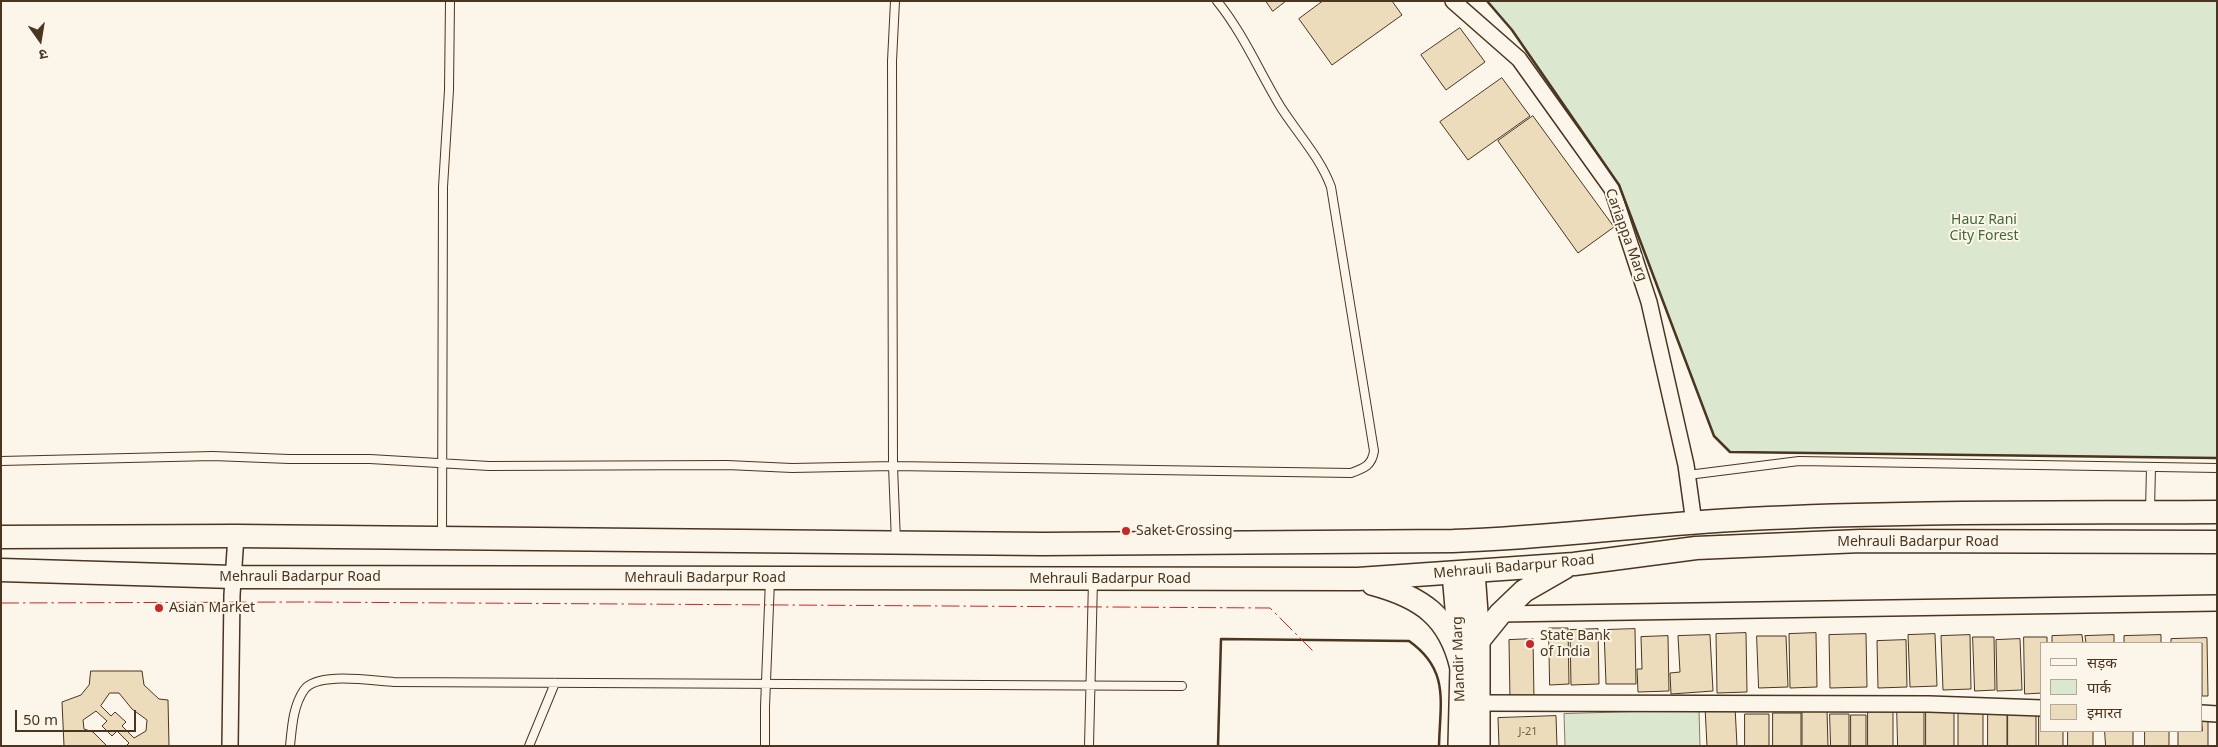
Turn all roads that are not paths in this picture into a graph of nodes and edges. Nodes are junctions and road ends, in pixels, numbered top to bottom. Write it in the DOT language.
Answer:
graph roads {
  1 [pos="450,1"];
  2 [pos="895,1"];
  3 [pos="1217,1"];
  4 [pos="1453,1"];
  5 [pos="1,460"];
  6 [pos="443,463"];
  7 [pos="892,466"];
  8 [pos="2150,467"];
  9 [pos="2217,468"];
  10 [pos="1688,475"];
  11 [pos="2150,512"];
  12 [pos="2217,512"];
  13 [pos="1694,523"];
  14 [pos="236,536"];
  15 [pos="1,537"];
  16 [pos="442,538"];
  17 [pos="2217,542"];
  18 [pos="896,543"];
  19 [pos="1042,544"];
  20 [pos="1574,564"];
  21 [pos="1,570"];
  22 [pos="1464,572"];
  23 [pos="234,577"];
  24 [pos="770,578"];
  25 [pos="1043,579"];
  26 [pos="1093,579"];
  27 [pos="1358,579"];
  28 [pos="2217,603"];
  29 [pos="1500,614"];
  30 [pos="1479,640"];
  31 [pos="1461,666"];
  32 [pos="555,683"];
  33 [pos="766,684"];
  34 [pos="1090,685"];
  35 [pos="1182,686"];
  36 [pos="1479,703"];
  37 [pos="2040,708"];
  38 [pos="2203,713"];
  39 [pos="2217,714"];
  40 [pos="230,746"];
  41 [pos="290,746"];
  42 [pos="529,746"];
  43 [pos="765,746"];
  44 [pos="1089,746"];
  45 [pos="1459,746"];
  46 [pos="1479,746"];
  1 -- 6 [label="lane"];
  2 -- 7 [label="lane"];
  3 -- 7 [label="lane"];
  4 -- 10 [label="street, Cariappa Marg"];
  5 -- 6 [label="lane"];
  6 -- 7 [label="lane"];
  6 -- 16 [label="lane"];
  7 -- 18 [label="lane"];
  8 -- 9 [label="lane"];
  8 -- 10 [label="lane"];
  8 -- 11 [label="lane"];
  10 -- 13 [label="street, Cariappa Marg"];
  11 -- 12 [label="main road, Mehrauli Badarpur Road"];
  11 -- 13 [label="main road, Mehrauli Badarpur Road"];
  13 -- 19 [label="main road, Mehrauli Badarpur Road"];
  14 -- 15 [label="main road"];
  14 -- 16 [label="main road"];
  14 -- 23 [label="street"];
  16 -- 18 [label="main road"];
  17 -- 20 [label="main road, Mehrauli Badarpur Road"];
  18 -- 19 [label="main road"];
  19 -- 25 [label="main road"];
  20 -- 22 [label="main road, Mehrauli Badarpur Road"];
  20 -- 29 [label="main road"];
  21 -- 23 [label="main road, Mehrauli Badarpur Road"];
  22 -- 27 [label="main road, Mehrauli Badarpur Road"];
  22 -- 30 [label="main road, Mandir Marg"];
  22 -- 31 [label="main road, Mandir Marg"];
  23 -- 24 [label="main road, Mehrauli Badarpur Road"];
  23 -- 40 [label="street"];
  24 -- 25 [label="main road, Mehrauli Badarpur Road"];
  24 -- 33 [label="lane"];
  25 -- 26 [label="main road, Mehrauli Badarpur Road"];
  26 -- 27 [label="main road, Mehrauli Badarpur Road"];
  26 -- 34 [label="lane"];
  27 -- 31 [label="main road"];
  28 -- 29 [label="street"];
  29 -- 30 [label="main road"];
  30 -- 36 [label="main road, Mandir Marg"];
  31 -- 45 [label="main road, Mandir Marg"];
  32 -- 33 [label="lane"];
  32 -- 41 [label="lane"];
  32 -- 42 [label="lane"];
  33 -- 34 [label="lane"];
  33 -- 43 [label="lane"];
  34 -- 35 [label="lane"];
  34 -- 44 [label="lane"];
  36 -- 37 [label="street"];
  36 -- 46 [label="main road, Mandir Marg"];
  38 -- 39 [label="street"];
}
